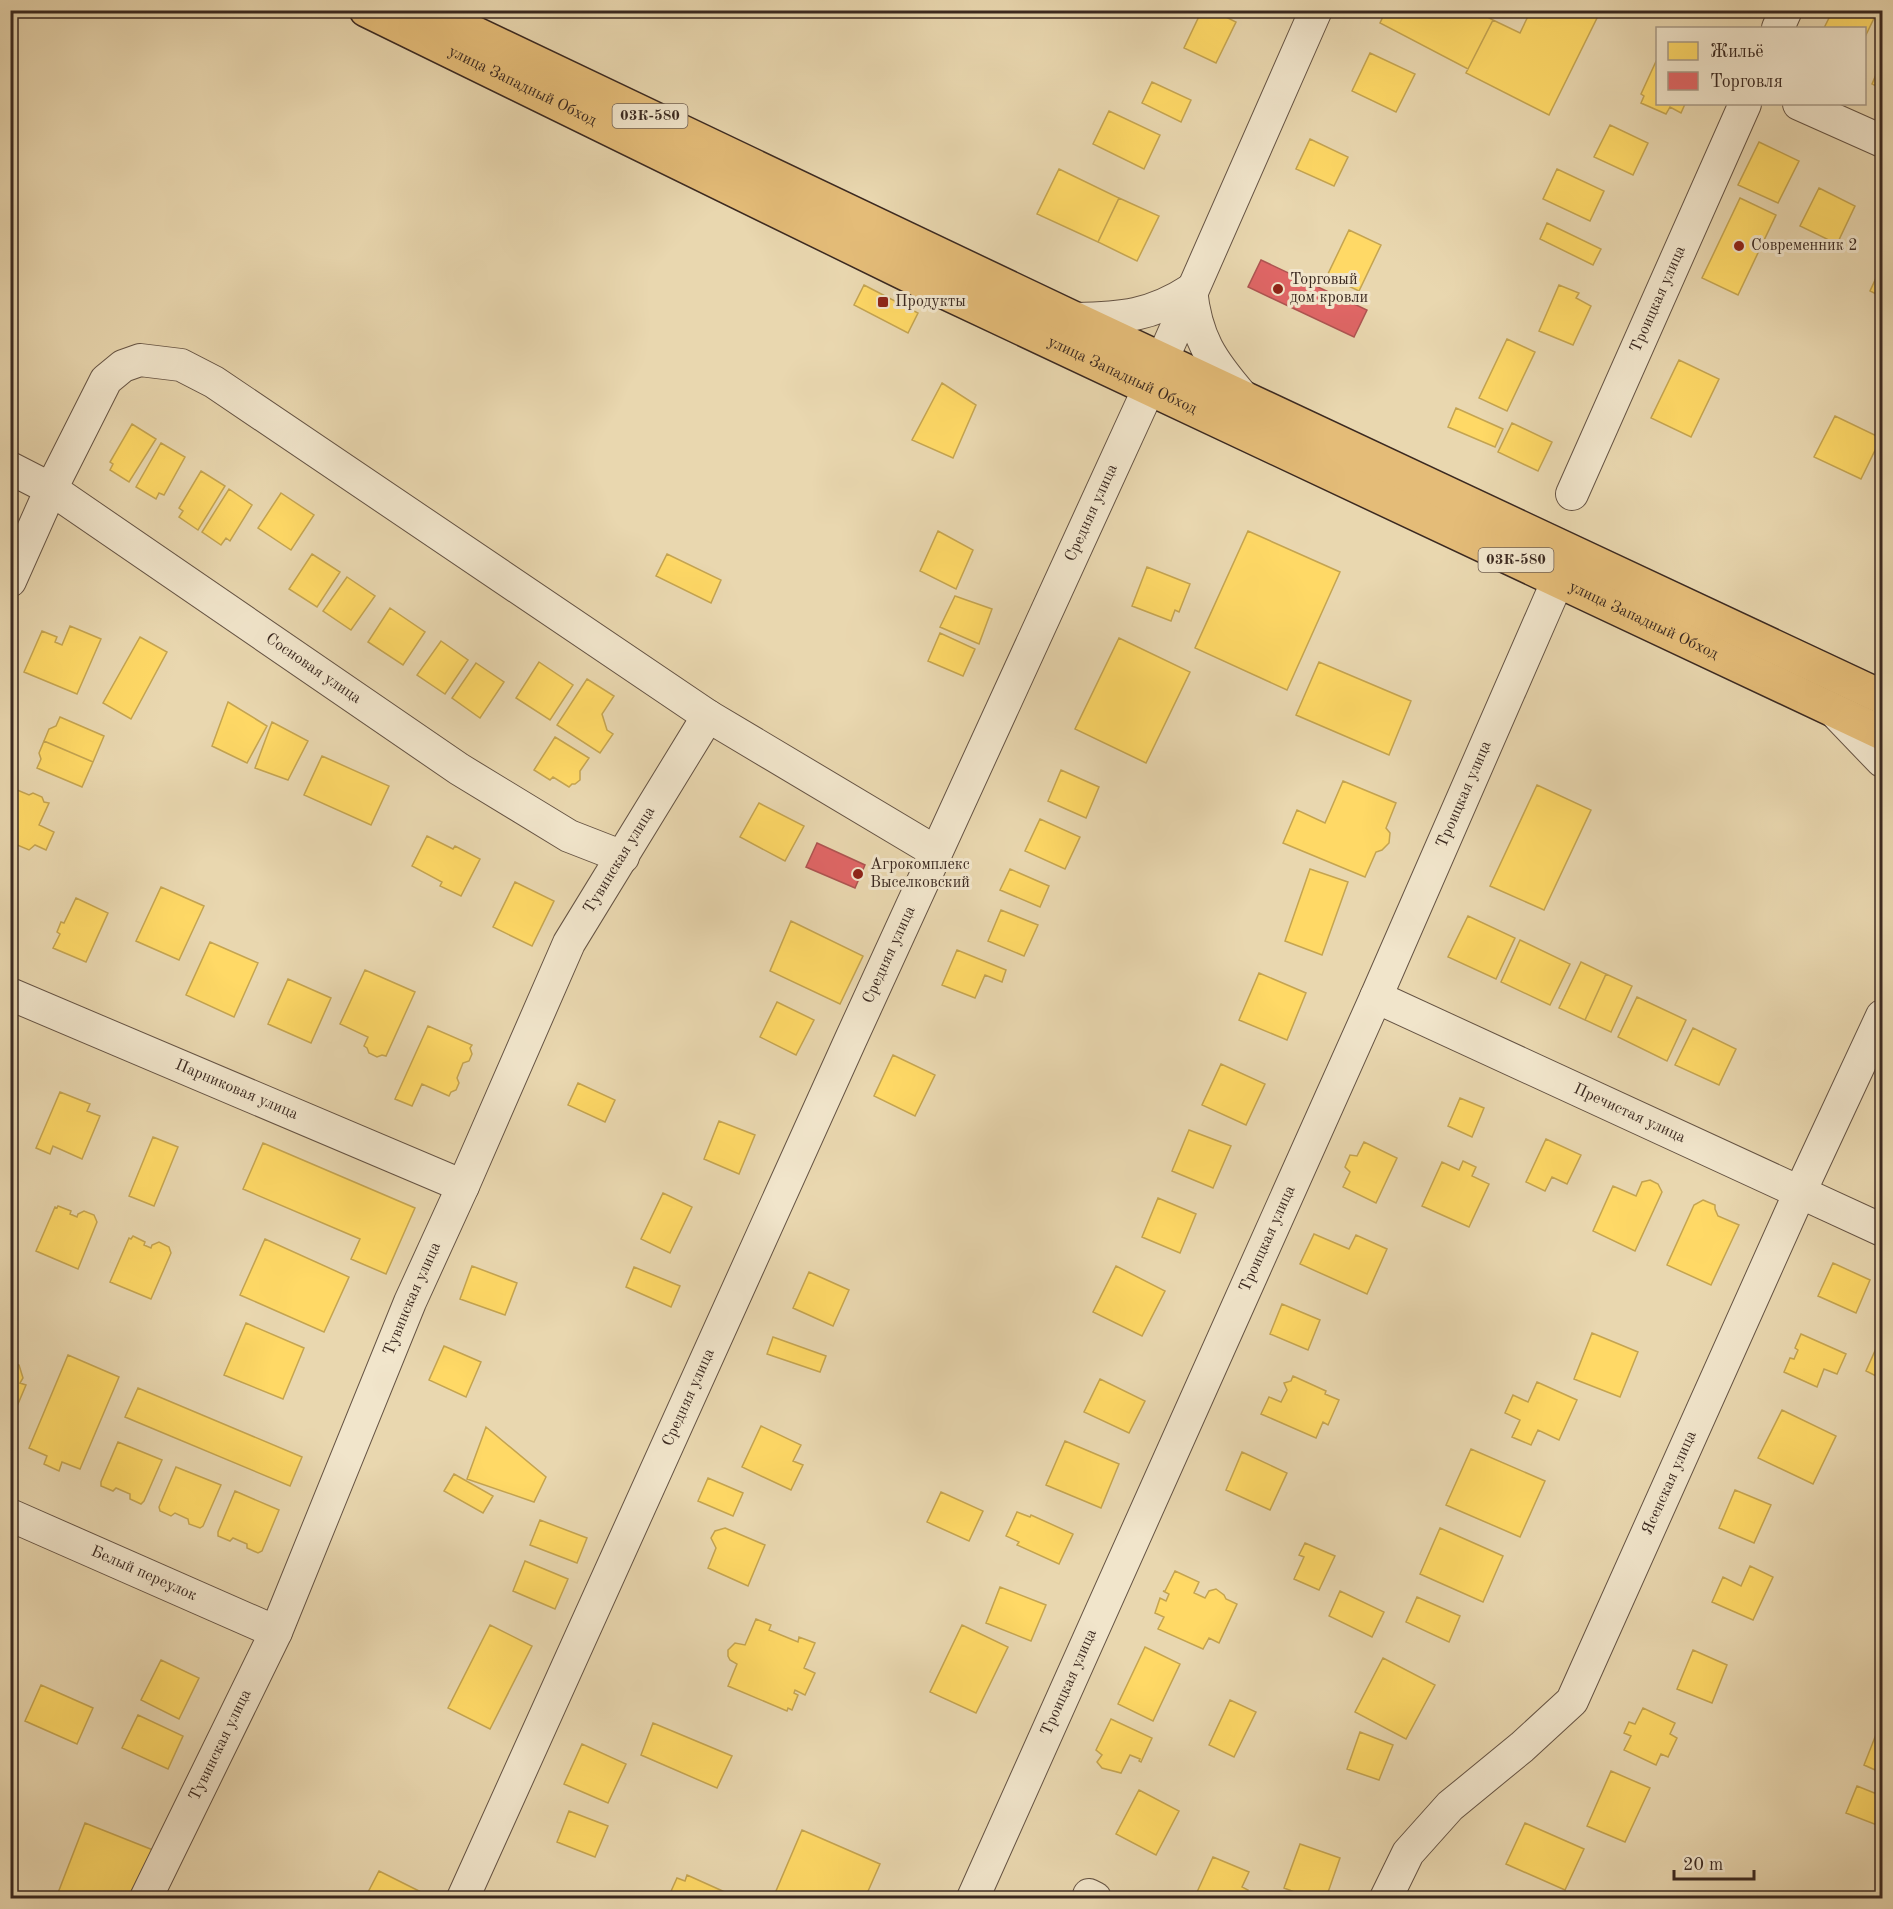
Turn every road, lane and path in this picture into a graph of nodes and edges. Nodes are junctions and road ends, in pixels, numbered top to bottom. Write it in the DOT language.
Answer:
graph roads {
  1 [pos="366,10"];
  2 [pos="426,10"];
  3 [pos="1316,10"];
  4 [pos="1786,10"];
  5 [pos="1778,27"];
  6 [pos="1745,105"];
  7 [pos="1801,105"];
  8 [pos="1882,141"];
  9 [pos="1191,290"];
  10 [pos="1075,319"];
  11 [pos="1155,374"];
  12 [pos="1242,396"];
  13 [pos="10,468"];
  14 [pos="51,489"];
  15 [pos="1572,494"];
  16 [pos="1558,580"];
  17 [pos="10,581"];
  18 [pos="1882,697"];
  19 [pos="1833,710"];
  20 [pos="708,716"];
  21 [pos="1882,733"];
  22 [pos="1882,761"];
  23 [pos="936,852"];
  24 [pos="622,857"];
  25 [pos="10,994"];
  26 [pos="1376,998"];
  27 [pos="1882,1016"];
  28 [pos="463,1186"];
  29 [pos="1800,1192"];
  30 [pos="1882,1230"];
  31 [pos="10,1515"];
  32 [pos="276,1632"];
  33 [pos="146,1899"];
  34 [pos="463,1899"];
  35 [pos="973,1899"];
  36 [pos="1386,1899"];
  1 -- 11 [label="highway, улица Западный Обход / 03К-580"];
  2 -- 10 [label="highway, улица Западный Обход / 03К-580"];
  3 -- 9 [label="street, Средняя улица"];
  4 -- 5 [label="street"];
  6 -- 15 [label="street, Троицкая улица"];
  7 -- 8 [label="street"];
  9 -- 10 [label="street"];
  9 -- 11 [label="street, Средняя улица"];
  9 -- 12 [label="street"];
  10 -- 11 [label="highway, улица Западный Обход / 03К-580"];
  11 -- 12 [label="highway, улица Западный Обход / 03К-580"];
  11 -- 16 [label="highway, улица Западный Обход / 03К-580"];
  11 -- 23 [label="street, Средняя улица"];
  12 -- 18 [label="highway, улица Западный Обход / 03К-580"];
  13 -- 14 [label="street, Сосновая улица"];
  14 -- 17 [label="street"];
  14 -- 20 [label="street"];
  14 -- 24 [label="street, Сосновая улица"];
  16 -- 19 [label="highway, улица Западный Обход / 03К-580"];
  16 -- 26 [label="street, Троицкая улица"];
  19 -- 21 [label="highway, улица Западный Обход / 03К-580"];
  19 -- 22 [label="street"];
  20 -- 23 [label="street"];
  20 -- 24 [label="street, Тувинская улица"];
  23 -- 34 [label="street, Средняя улица"];
  24 -- 28 [label="street, Тувинская улица"];
  25 -- 28 [label="street, Парниковая улица"];
  26 -- 29 [label="street, Пречистая улица"];
  26 -- 35 [label="street, Троицкая улица"];
  27 -- 29 [label="street, Ясенская улица"];
  28 -- 32 [label="street, Тувинская улица"];
  29 -- 30 [label="street, Пречистая улица"];
  29 -- 36 [label="street, Ясенская улица"];
  31 -- 32 [label="street, Белый переулок"];
  32 -- 33 [label="street, Тувинская улица"];
}
